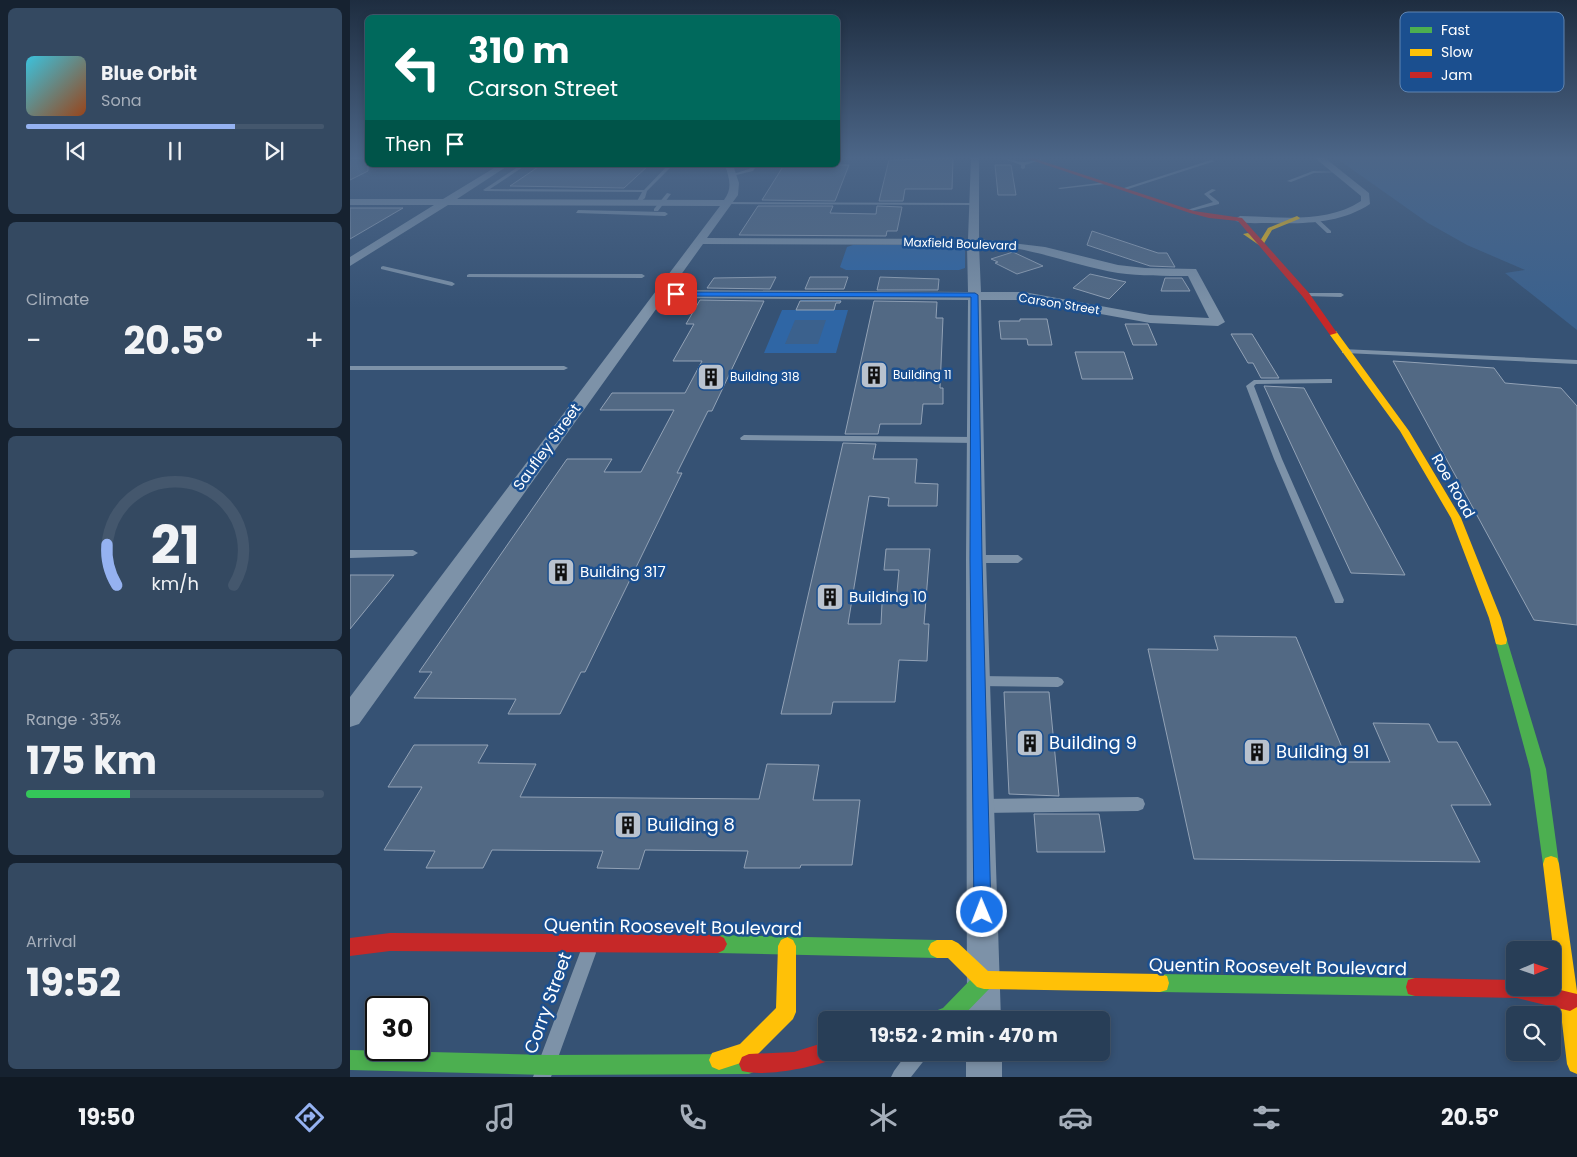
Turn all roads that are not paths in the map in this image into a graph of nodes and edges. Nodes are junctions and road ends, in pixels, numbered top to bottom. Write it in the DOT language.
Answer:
graph roads {
  1 [pos="436,208"];
  2 [pos="582,208"];
  3 [pos="657,208"];
  4 [pos="722,208"];
  5 [pos="974,208"];
  6 [pos="1182,208"];
  7 [pos="1199,208"];
  8 [pos="1357,208"];
  9 [pos="1190,211"];
  10 [pos="654,213"];
  11 [pos="665,214"];
  12 [pos="1297,218"];
  13 [pos="1314,218"];
  14 [pos="1240,219"];
  15 [pos="1329,232"];
  16 [pos="699,241"];
  17 [pos="974,242"];
  18 [pos="1261,244"];
  19 [pos="350,262"];
  20 [pos="383,268"];
  21 [pos="469,276"];
  22 [pos="642,276"];
  23 [pos="452,284"];
  24 [pos="660,294"];
  25 [pos="975,295"];
  26 [pos="1306,295"];
  27 [pos="1341,295"];
  28 [pos="1218,322"];
  29 [pos="1345,351"];
  30 [pos="1577,362"];
  31 [pos="350,368"];
  32 [pos="564,368"];
  33 [pos="1329,381"];
  34 [pos="744,438"];
  35 [pos="976,440"];
  36 [pos="414,553"];
  37 [pos="350,554"];
  38 [pos="976,559"];
  39 [pos="1018,559"];
  40 [pos="1339,600"];
  41 [pos="978,682"];
  42 [pos="1058,682"];
  43 [pos="358,694"];
  44 [pos="350,716"];
  45 [pos="1138,804"];
  46 [pos="980,806"];
  47 [pos="591,942"];
  48 [pos="787,946"];
  49 [pos="350,947"];
  50 [pos="984,980"];
  51 [pos="1570,1001"];
  52 [pos="952,1011"];
  53 [pos="984,1011"];
  54 [pos="818,1055"];
  55 [pos="350,1060"];
  56 [pos="913,1061"];
  57 [pos="984,1061"];
  58 [pos="1577,1064"];
  59 [pos="706,1065"];
  60 [pos="545,1071"];
  61 [pos="900,1077"];
  62 [pos="984,1077"];
  1 -- 19 [label="street"];
  2 -- 10 [label="lane"];
  3 -- 10 [label="lane"];
  4 -- 16 [label="street, Saufley Street"];
  5 -- 17 [label="street"];
  6 -- 9 [label="main road"];
  7 -- 9 [label="lane"];
  8 -- 13 [label="street"];
  9 -- 14 [label="main road"];
  9 -- 18 [label="main road"];
  10 -- 11 [label="lane"];
  12 -- 13 [label="street"];
  12 -- 14 [label="street"];
  12 -- 18 [label="main road"];
  13 -- 15 [label="lane"];
  14 -- 18 [label="main road, Roe Road"];
  16 -- 17 [label="street, Maxfield Boulevard"];
  16 -- 24 [label="street, Saufley Street"];
  17 -- 25 [label="street"];
  17 -- 28 [label="street, Maxfield Boulevard"];
  18 -- 26 [label="main road, Roe Road"];
  20 -- 23 [label="lane"];
  21 -- 22 [label="lane"];
  24 -- 25 [label="street, Carson Street"];
  24 -- 43 [label="street, Saufley Street"];
  25 -- 28 [label="street, Carson Street"];
  25 -- 35 [label="street"];
  26 -- 27 [label="lane"];
  26 -- 29 [label="main road, Roe Road"];
  29 -- 30 [label="lane"];
  29 -- 51 [label="main road, Roe Road"];
  31 -- 32 [label="lane"];
  33 -- 40 [label="lane"];
  34 -- 35 [label="lane"];
  35 -- 38 [label="street"];
  36 -- 37 [label="lane"];
  38 -- 39 [label="lane"];
  38 -- 41 [label="street"];
  41 -- 42 [label="lane"];
  41 -- 46 [label="street"];
  43 -- 44 [label="street, Saufley Street"];
  45 -- 46 [label="lane"];
  46 -- 50 [label="street"];
  47 -- 48 [label="main road, Quentin Roosevelt Boulevard"];
  47 -- 49 [label="main road, Quentin Roosevelt Boulevard"];
  47 -- 60 [label="lane, Corry Street"];
  48 -- 50 [label="main road, Quentin Roosevelt Boulevard"];
  48 -- 59 [label="main road"];
  50 -- 51 [label="main road, Quentin Roosevelt Boulevard"];
  50 -- 52 [label="main road"];
  50 -- 53 [label="street"];
  51 -- 58 [label="main road, Roe Road"];
  54 -- 59 [label="main road"];
  55 -- 60 [label="main road"];
  56 -- 61 [label="lane"];
  57 -- 62 [label="street"];
  59 -- 60 [label="main road"];
}
